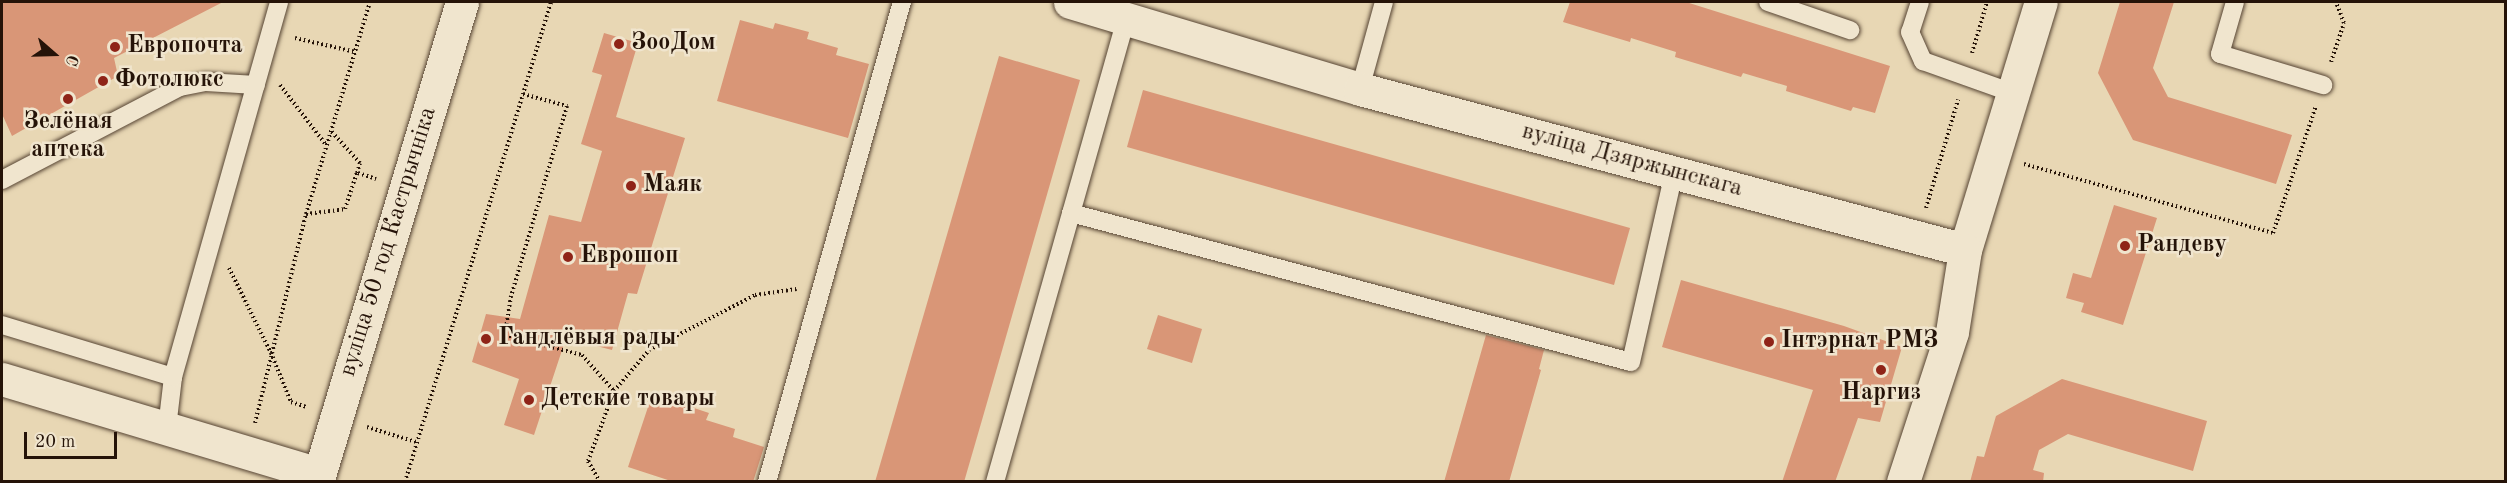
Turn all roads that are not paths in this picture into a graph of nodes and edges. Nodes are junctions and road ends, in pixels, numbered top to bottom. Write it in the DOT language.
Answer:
graph roads {
  1 [pos="279,2"];
  2 [pos="462,2"];
  3 [pos="902,2"];
  4 [pos="1070,2"];
  5 [pos="1384,2"];
  6 [pos="1768,2"];
  7 [pos="1920,2"];
  8 [pos="2041,2"];
  9 [pos="2235,2"];
  10 [pos="1116,10"];
  11 [pos="1850,30"];
  12 [pos="2323,85"];
  13 [pos="264,88"];
  14 [pos="1360,89"];
  15 [pos="2013,93"];
  16 [pos="1674,172"];
  17 [pos="2,180"];
  18 [pos="1071,213"];
  19 [pos="1965,250"];
  20 [pos="2,325"];
  21 [pos="173,378"];
  22 [pos="2,379"];
  23 [pos="167,428"];
  24 [pos="318,478"];
  25 [pos="767,482"];
  26 [pos="995,482"];
  27 [pos="1903,482"];
  1 -- 13 [label="lane"];
  2 -- 24 [label="street, вуліца 50 год Кастрычніка"];
  3 -- 25 [label="lane"];
  4 -- 10 [label="street, вуліца Дзяржынскага"];
  5 -- 14 [label="lane"];
  6 -- 11 [label="lane"];
  7 -- 15 [label="lane"];
  8 -- 15 [label="street"];
  9 -- 12 [label="lane"];
  10 -- 14 [label="street, вуліца Дзяржынскага"];
  10 -- 18 [label="lane"];
  13 -- 17 [label="lane"];
  13 -- 21 [label="lane"];
  14 -- 16 [label="street, вуліца Дзяржынскага"];
  15 -- 19 [label="street"];
  16 -- 18 [label="lane"];
  16 -- 19 [label="street, вуліца Дзяржынскага"];
  18 -- 26 [label="lane"];
  19 -- 27 [label="street"];
  20 -- 21 [label="lane"];
  21 -- 23 [label="lane"];
  22 -- 23 [label="street"];
  23 -- 24 [label="street"];
}
